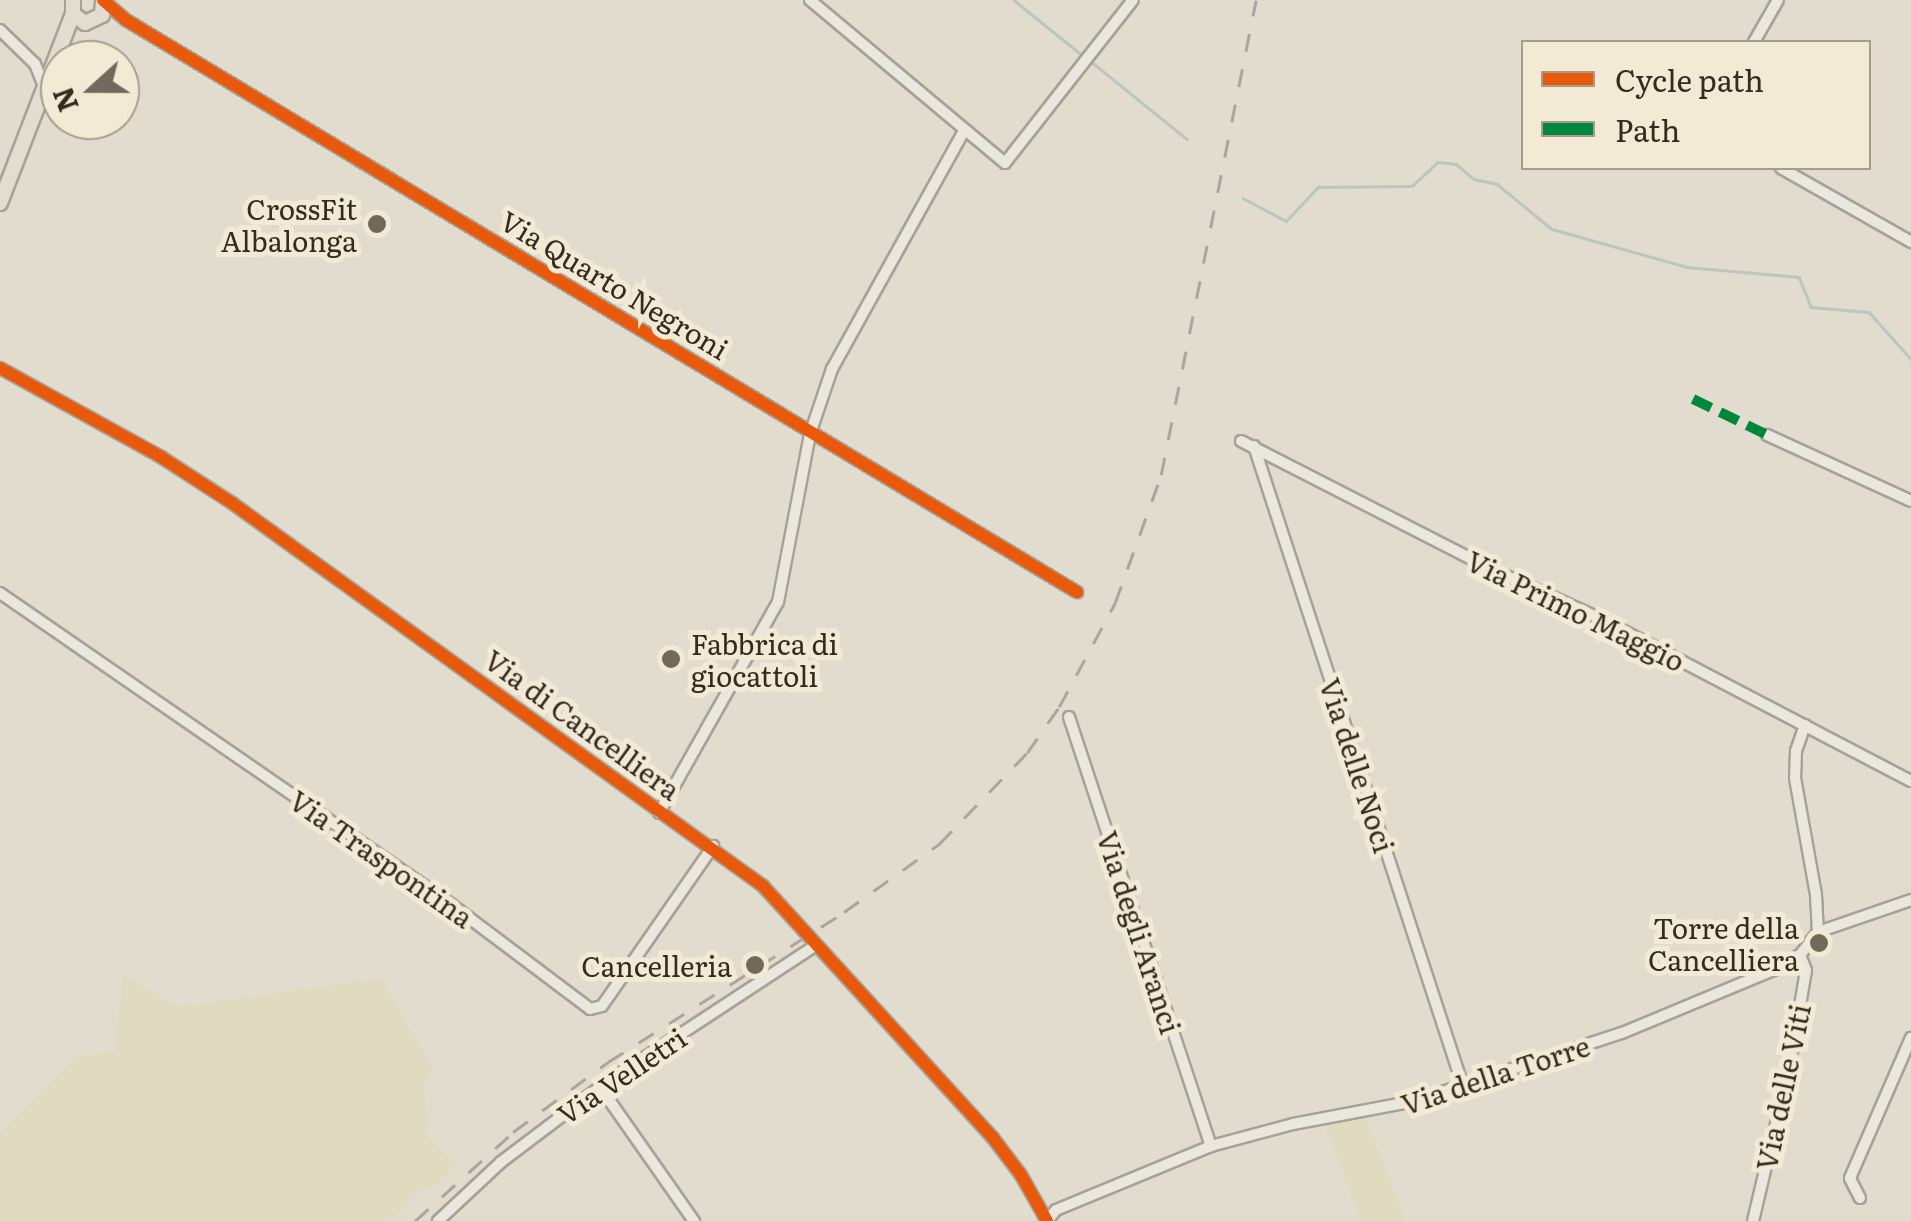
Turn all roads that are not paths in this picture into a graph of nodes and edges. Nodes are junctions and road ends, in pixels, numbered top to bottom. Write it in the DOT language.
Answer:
graph roads {
  1 [pos="810,0"];
  2 [pos="1133,0"];
  3 [pos="1778,0"];
  4 [pos="73,7"];
  5 [pos="100,9"];
  6 [pos="0,30"];
  7 [pos="67,40"];
  8 [pos="71,40"];
  9 [pos="1755,40"];
  10 [pos="25,54"];
  11 [pos="40,57"];
  12 [pos="40,71"];
  13 [pos="40,102"];
  14 [pos="40,121"];
  15 [pos="964,132"];
  16 [pos="1785,170"];
  17 [pos="0,202"];
  18 [pos="0,219"];
  19 [pos="1911,242"];
  20 [pos="0,368"];
  21 [pos="810,434"];
  22 [pos="1766,436"];
  23 [pos="1241,441"];
  24 [pos="1254,446"];
  25 [pos="1911,501"];
  26 [pos="1076,592"];
  27 [pos="0,593"];
  28 [pos="1068,717"];
  29 [pos="1805,725"];
  30 [pos="1911,781"];
  31 [pos="660,813"];
  32 [pos="713,846"];
  33 [pos="1911,900"];
  34 [pos="1818,932"];
  35 [pos="816,945"];
  36 [pos="1800,955"];
  37 [pos="1911,1038"];
  38 [pos="1462,1084"];
  39 [pos="600,1086"];
  40 [pos="1211,1146"];
  41 [pos="1034,1196"];
  42 [pos="1860,1198"];
  43 [pos="1061,1208"];
  44 [pos="438,1221"];
  45 [pos="694,1221"];
  46 [pos="1047,1221"];
  47 [pos="1753,1221"];
  1 -- 15 [label="street"];
  2 -- 15 [label="street"];
  3 -- 9 [label="street"];
  4 -- 5 [label="main road"];
  4 -- 7 [label="main road"];
  5 -- 8 [label="main road"];
  5 -- 21 [label="street, Via Quarto Negroni"];
  6 -- 10 [label="street"];
  10 -- 11 [label="street"];
  10 -- 12 [label="street"];
  13 -- 17 [label="main road"];
  14 -- 18 [label="main road"];
  15 -- 21 [label="street"];
  16 -- 19 [label="street"];
  20 -- 31 [label="street, Via di Cancelliera"];
  21 -- 26 [label="street, Via Quarto Negroni"];
  21 -- 31 [label="street"];
  22 -- 25 [label="street"];
  23 -- 24 [label="street, Via Primo Maggio"];
  24 -- 29 [label="street, Via Primo Maggio"];
  24 -- 38 [label="street, Via delle Noci"];
  27 -- 32 [label="street, Via Traspontina"];
  28 -- 40 [label="street, Via degli Aranci"];
  29 -- 30 [label="street, Via Primo Maggio"];
  29 -- 34 [label="street"];
  31 -- 32 [label="street, Via di Cancelliera"];
  32 -- 35 [label="street, Via di Cancelliera"];
  33 -- 34 [label="street"];
  34 -- 36 [label="street, Via della Torre"];
  35 -- 39 [label="street, Via Velletri"];
  35 -- 41 [label="street, Via di Cancelliera"];
  36 -- 38 [label="street, Via della Torre"];
  36 -- 47 [label="street, Via delle Viti"];
  37 -- 42 [label="street"];
  38 -- 40 [label="street, Via della Torre"];
  39 -- 44 [label="street, Via Velletri"];
  39 -- 45 [label="street"];
  40 -- 43 [label="street, Via della Torre"];
  41 -- 43 [label="street"];
  41 -- 46 [label="street, Via di Cancelliera"];
  43 -- 46 [label="street, Via della Torre"];
}
